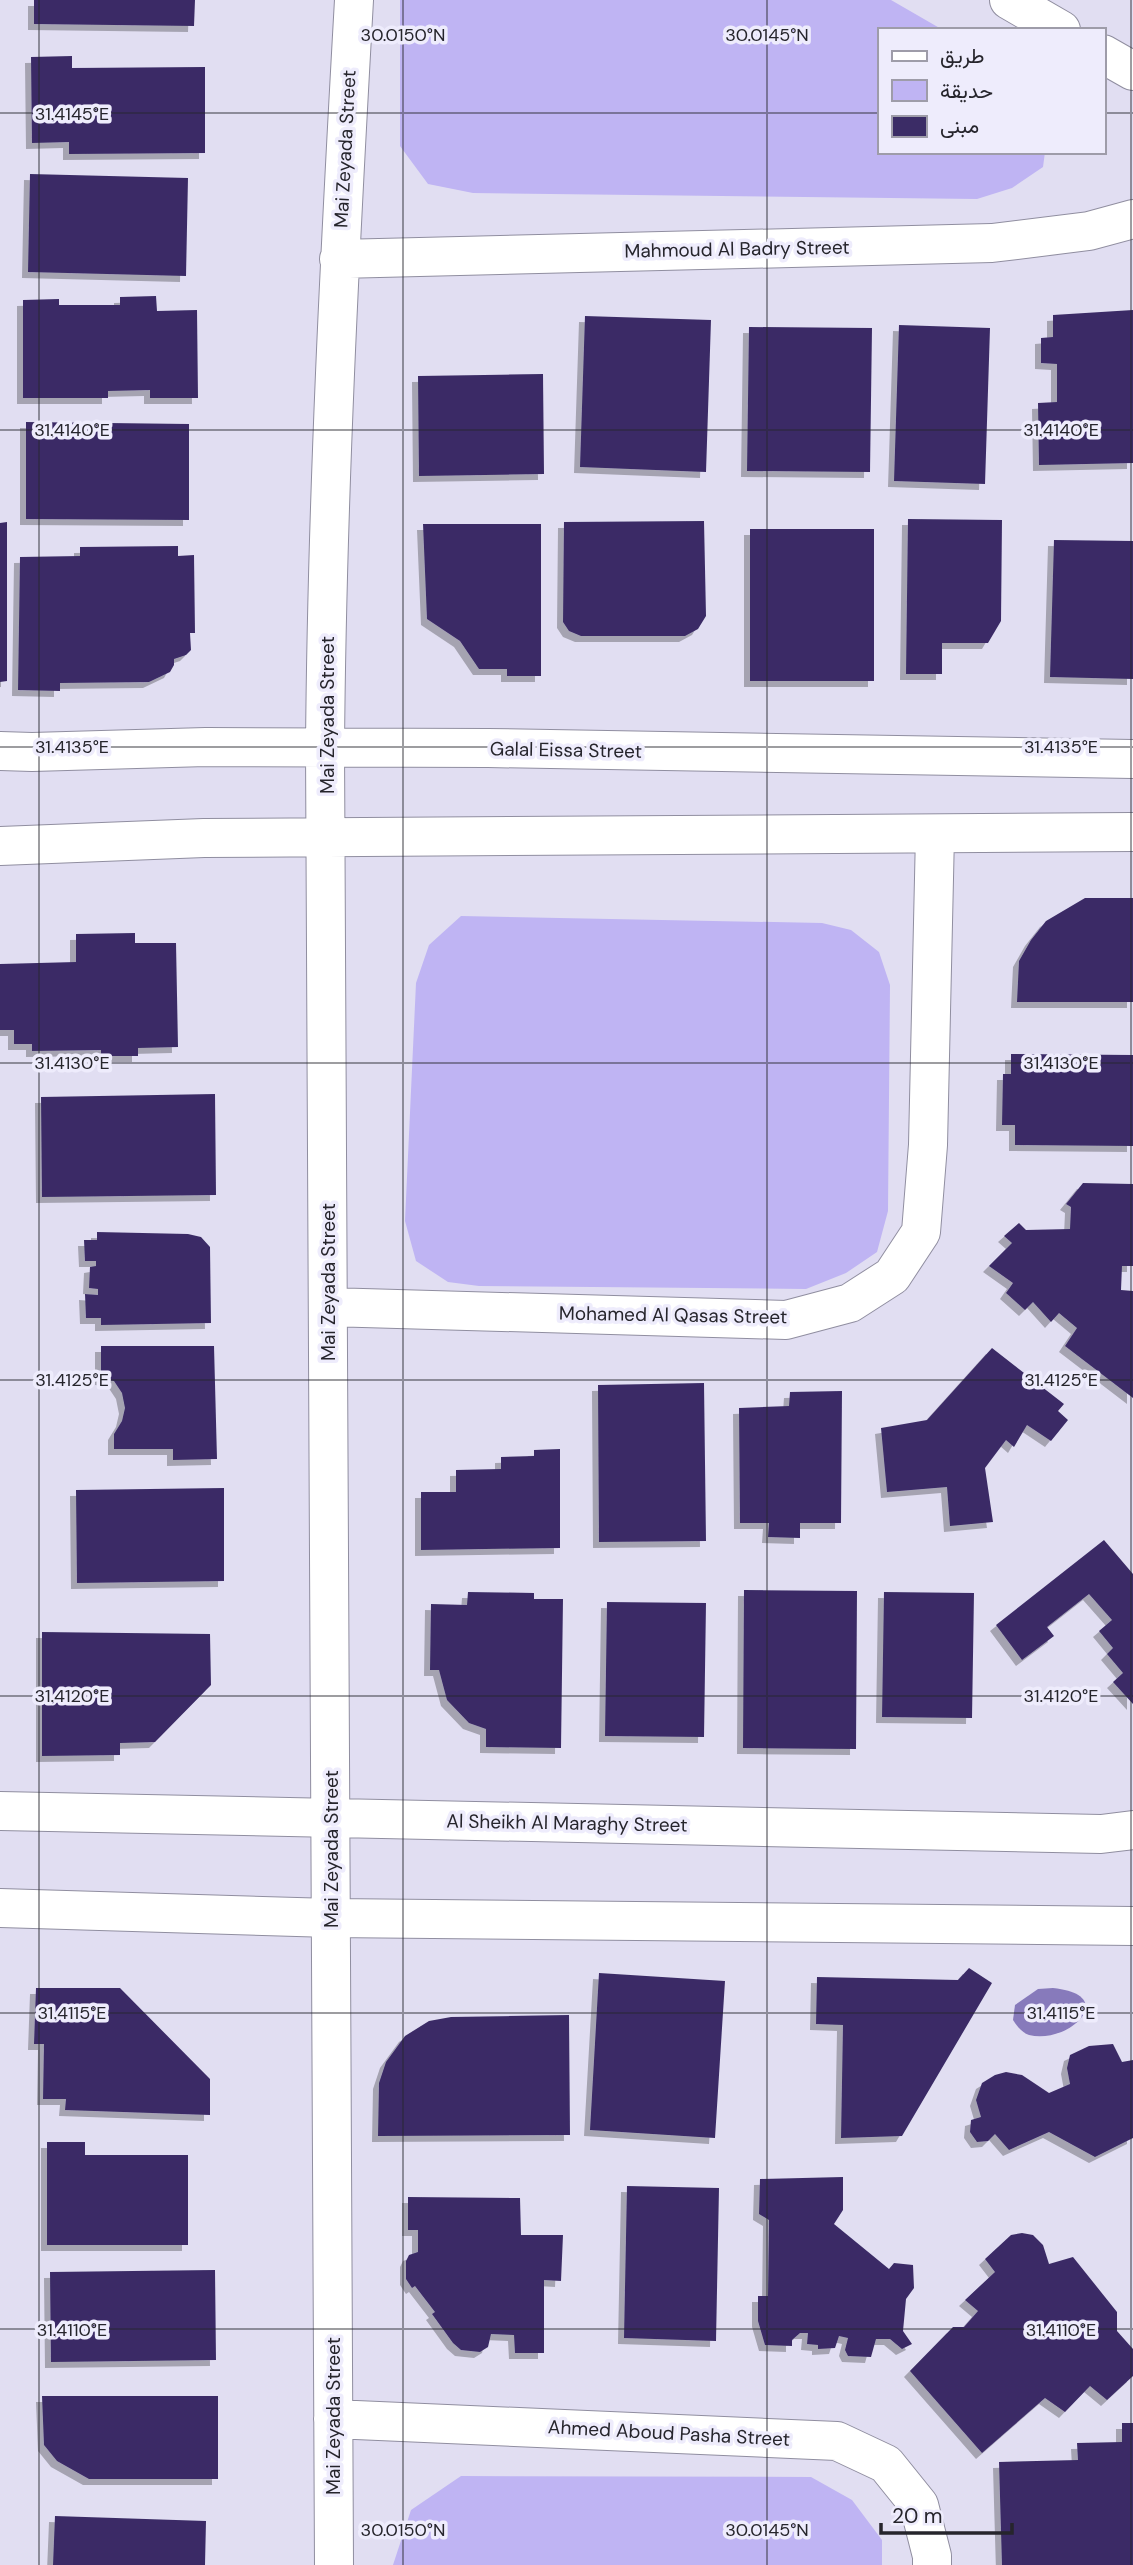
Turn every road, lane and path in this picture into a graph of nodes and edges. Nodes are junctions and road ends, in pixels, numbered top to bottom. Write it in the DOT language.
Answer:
graph roads {
  1 [pos="354,0"];
  2 [pos="1009,0"];
  3 [pos="1058,28"];
  4 [pos="1105,55"];
  5 [pos="1133,71"];
  6 [pos="1133,219"];
  7 [pos="339,259"];
  8 [pos="325,748"];
  9 [pos="0,751"];
  10 [pos="1133,759"];
  11 [pos="1133,832"];
  12 [pos="935,834"];
  13 [pos="327,836"];
  14 [pos="0,846"];
  15 [pos="328,1307"];
  16 [pos="0,1811"];
  17 [pos="331,1818"];
  18 [pos="1133,1830"];
  19 [pos="0,1908"];
  20 [pos="331,1918"];
  21 [pos="1133,1926"];
  22 [pos="333,2419"];
  23 [pos="334,2565"];
  24 [pos="932,2565"];
  1 -- 7 [label="street, Mai Zeyada Street"];
  2 -- 3 [label="street"];
  4 -- 5 [label="street"];
  6 -- 7 [label="street, Mahmoud Al Badry Street"];
  7 -- 8 [label="street, Mai Zeyada Street"];
  8 -- 9 [label="street, Galal Eissa Street"];
  8 -- 10 [label="street, Galal Eissa Street"];
  8 -- 13 [label="street, Mai Zeyada Street"];
  11 -- 12 [label="street"];
  12 -- 13 [label="street"];
  12 -- 15 [label="street, Mohamed Al Qasas Street"];
  13 -- 14 [label="street"];
  13 -- 15 [label="street, Mai Zeyada Street"];
  15 -- 17 [label="street, Mai Zeyada Street"];
  16 -- 17 [label="street, Al Sheikh Al Maraghy Street"];
  17 -- 18 [label="street, Al Sheikh Al Maraghy Street"];
  17 -- 20 [label="street, Mai Zeyada Street"];
  19 -- 20 [label="street"];
  20 -- 21 [label="street"];
  20 -- 22 [label="street, Mai Zeyada Street"];
  22 -- 23 [label="street, Mai Zeyada Street"];
  22 -- 24 [label="street, Ahmed Aboud Pasha Street"];
}
